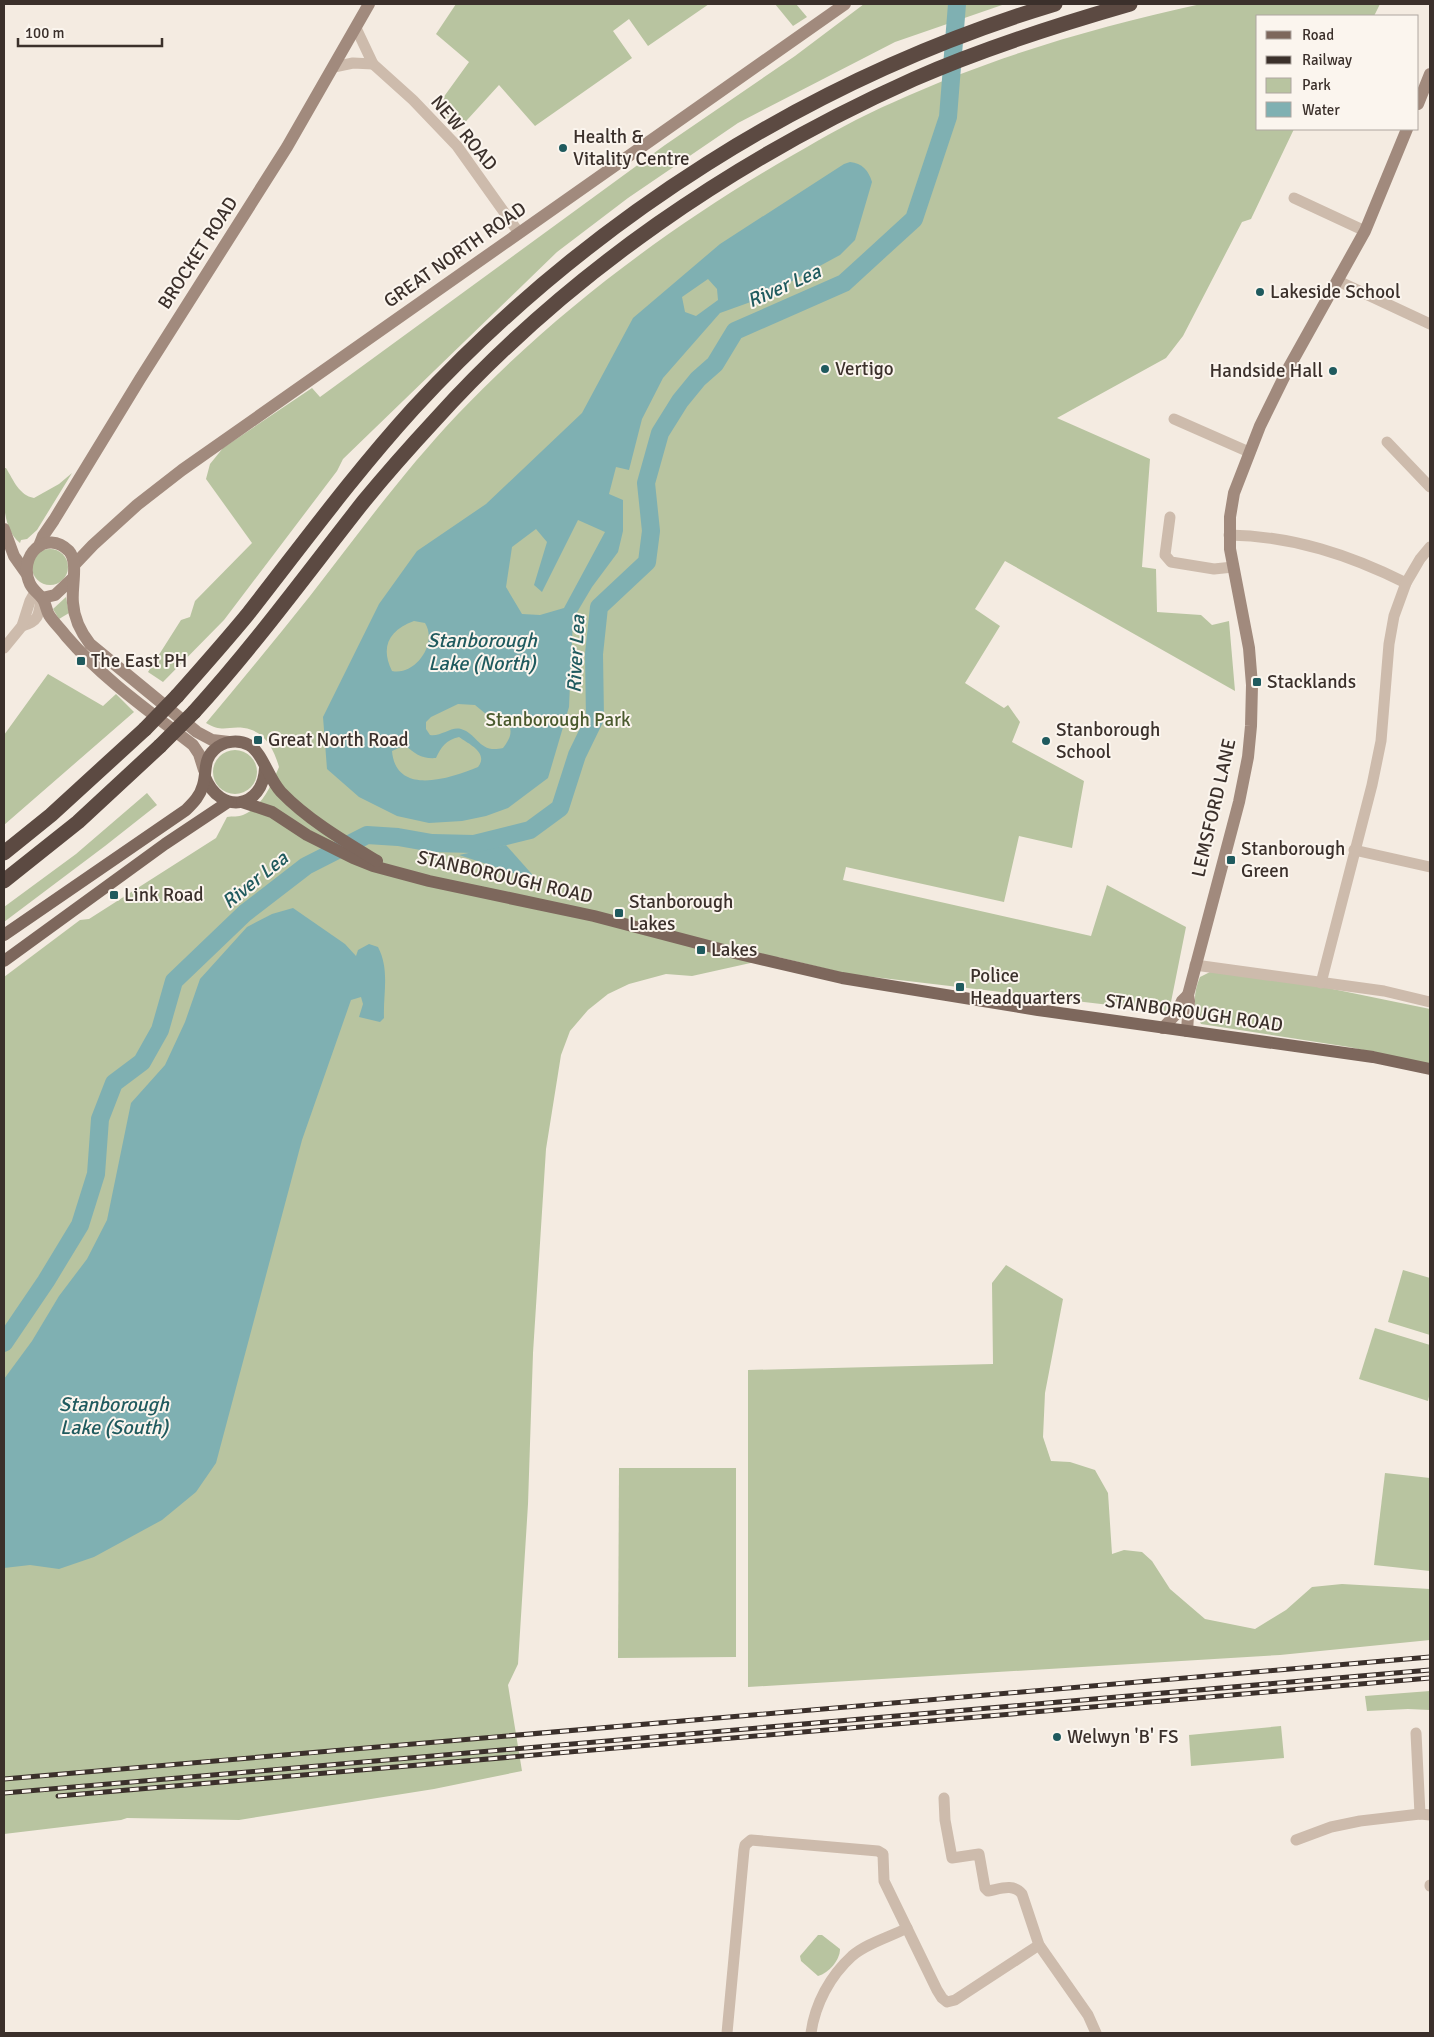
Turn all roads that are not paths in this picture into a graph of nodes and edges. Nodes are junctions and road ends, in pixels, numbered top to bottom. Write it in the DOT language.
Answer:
graph roads {
  1 [pos="369,4"];
  2 [pos="845,4"];
  3 [pos="1055,4"];
  4 [pos="1130,4"];
  5 [pos="356,28"];
  6 [pos="373,64"];
  7 [pos="334,67"];
  8 [pos="1430,74"];
  9 [pos="1419,102"];
  10 [pos="1407,130"];
  11 [pos="1294,198"];
  12 [pos="1365,231"];
  13 [pos="519,233"];
  14 [pos="1338,281"];
  15 [pos="1430,324"];
  16 [pos="1174,419"];
  17 [pos="1387,442"];
  18 [pos="1249,452"];
  19 [pos="1430,487"];
  20 [pos="1170,517"];
  21 [pos="54,520"];
  22 [pos="4,529"];
  23 [pos="1229,535"];
  24 [pos="10,542"];
  25 [pos="93,545"];
  26 [pos="63,547"];
  27 [pos="1430,547"];
  28 [pos="36,548"];
  29 [pos="75,564"];
  30 [pos="1232,567"];
  31 [pos="26,573"];
  32 [pos="73,578"];
  33 [pos="1406,583"];
  34 [pos="39,596"];
  35 [pos="4,648"];
  36 [pos="229,742"];
  37 [pos="265,768"];
  38 [pos="204,773"];
  39 [pos="228,802"];
  40 [pos="242,802"];
  41 [pos="1354,850"];
  42 [pos="4,853"];
  43 [pos="358,855"];
  44 [pos="1430,868"];
  45 [pos="4,881"];
  46 [pos="4,936"];
  47 [pos="4,961"];
  48 [pos="1195,965"];
  49 [pos="1321,983"];
  50 [pos="1188,995"];
  51 [pos="1430,1002"];
  52 [pos="1163,1028"];
  53 [pos="1187,1031"];
  54 [pos="1430,1069"];
  55 [pos="1416,1733"];
  56 [pos="944,1798"];
  57 [pos="1425,1815"];
  58 [pos="1296,1840"];
  59 [pos="907,1928"];
  60 [pos="1039,1945"];
  61 [pos="727,2033"];
  62 [pos="811,2033"];
  63 [pos="1096,2033"];
  1 -- 5 [label="main road, BROCKET ROAD"];
  2 -- 13 [label="main road, GREAT NORTH ROAD"];
  3 -- 42 [label="highway, bridge"];
  4 -- 45 [label="highway, bridge"];
  5 -- 6 [label="street, NEW ROAD"];
  5 -- 7 [label="main road, BROCKET ROAD"];
  6 -- 7 [label="street"];
  6 -- 13 [label="street, NEW ROAD"];
  7 -- 21 [label="main road, BROCKET ROAD"];
  8 -- 9 [label="main road"];
  10 -- 12 [label="main road, LEMSFORD LANE"];
  11 -- 12 [label="street"];
  12 -- 14 [label="main road, LEMSFORD LANE"];
  13 -- 25 [label="main road, GREAT NORTH ROAD"];
  14 -- 15 [label="street"];
  14 -- 18 [label="main road, LEMSFORD LANE"];
  16 -- 18 [label="street"];
  17 -- 19 [label="street"];
  18 -- 23 [label="main road, LEMSFORD LANE"];
  20 -- 30 [label="street"];
  21 -- 26 [label="main road"];
  21 -- 28 [label="main road, BROCKET ROAD"];
  22 -- 24 [label="main road"];
  23 -- 30 [label="main road, LEMSFORD LANE"];
  23 -- 33 [label="street"];
  24 -- 28 [label="main road"];
  24 -- 31 [label="main road"];
  25 -- 26 [label="main road"];
  25 -- 29 [label="main road, GREAT NORTH ROAD"];
  26 -- 28 [label="main road"];
  26 -- 29 [label="main road"];
  27 -- 33 [label="street"];
  28 -- 31 [label="main road"];
  29 -- 32 [label="main road"];
  30 -- 48 [label="main road, LEMSFORD LANE"];
  31 -- 34 [label="main road"];
  32 -- 34 [label="main road"];
  32 -- 36 [label="main road"];
  33 -- 41 [label="street"];
  34 -- 35 [label="street"];
  34 -- 38 [label="main road"];
  36 -- 37 [label="main road"];
  36 -- 38 [label="main road"];
  37 -- 40 [label="main road"];
  37 -- 43 [label="main road"];
  38 -- 39 [label="main road"];
  38 -- 46 [label="main road"];
  39 -- 40 [label="main road"];
  39 -- 47 [label="main road"];
  40 -- 43 [label="main road"];
  41 -- 44 [label="street"];
  41 -- 49 [label="street"];
  43 -- 52 [label="main road, STANBOROUGH ROAD"];
  48 -- 49 [label="street"];
  48 -- 50 [label="main road, LEMSFORD LANE"];
  49 -- 51 [label="street"];
  50 -- 52 [label="main road, LEMSFORD LANE"];
  50 -- 53 [label="main road, LEMSFORD LANE"];
  52 -- 53 [label="main road, STANBOROUGH ROAD"];
  53 -- 54 [label="main road, STANBOROUGH ROAD"];
  55 -- 57 [label="street"];
  56 -- 60 [label="street"];
  57 -- 58 [label="street"];
  59 -- 60 [label="street"];
  59 -- 61 [label="street"];
  59 -- 62 [label="street"];
  60 -- 63 [label="street"];
}
